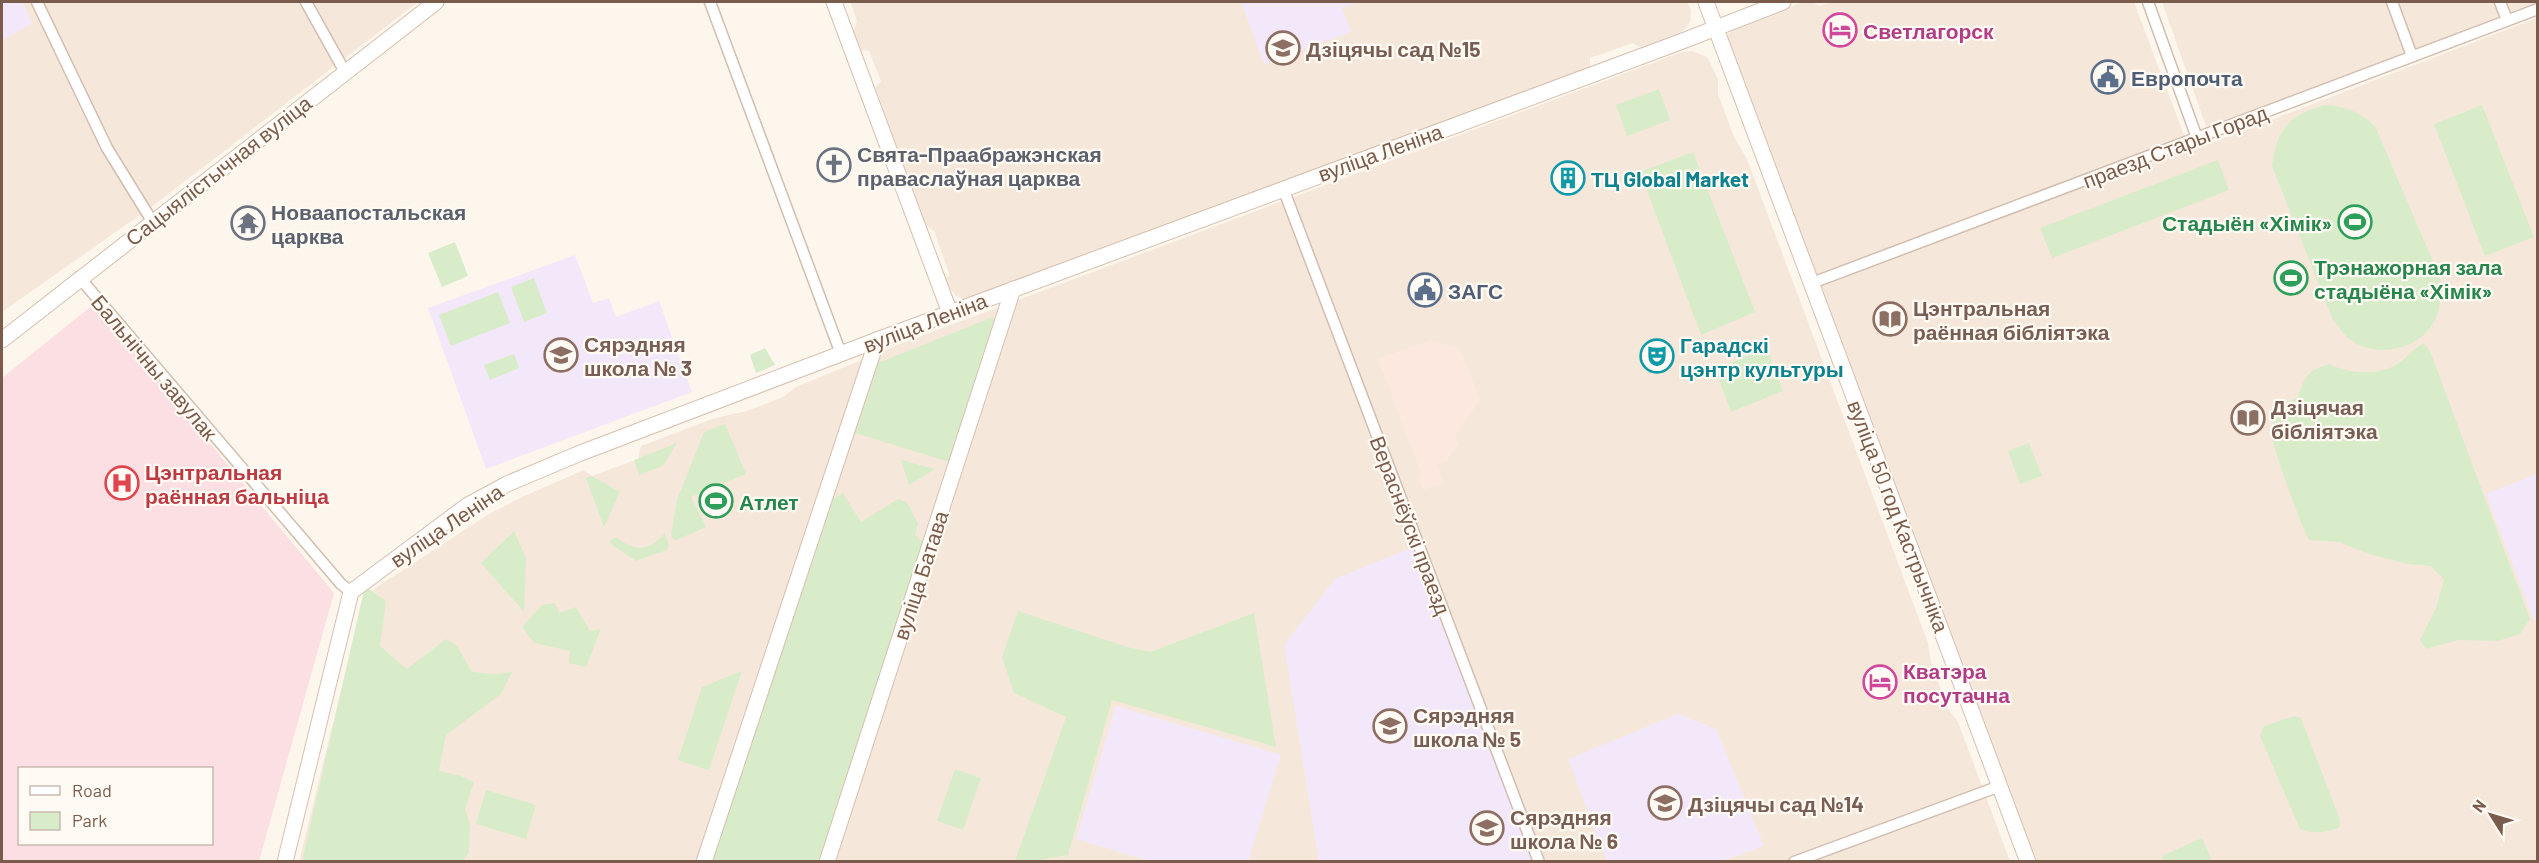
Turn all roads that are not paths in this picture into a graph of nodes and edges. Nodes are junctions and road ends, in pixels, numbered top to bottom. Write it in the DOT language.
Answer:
graph roads {
  1 [pos="37,2"];
  2 [pos="306,2"];
  3 [pos="436,2"];
  4 [pos="710,2"];
  5 [pos="834,2"];
  6 [pos="1706,2"];
  7 [pos="1783,2"];
  8 [pos="2148,2"];
  9 [pos="2392,2"];
  10 [pos="2500,2"];
  11 [pos="2538,9"];
  12 [pos="2507,20"];
  13 [pos="1716,28"];
  14 [pos="2412,56"];
  15 [pos="345,72"];
  16 [pos="2197,138"];
  17 [pos="1283,188"];
  18 [pos="152,221"];
  19 [pos="79,277"];
  20 [pos="1812,283"];
  21 [pos="1013,289"];
  22 [pos="950,313"];
  23 [pos="2,340"];
  24 [pos="877,340"];
  25 [pos="841,354"];
  26 [pos="351,592"];
  27 [pos="2000,786"];
  28 [pos="285,861"];
  29 [pos="704,861"];
  30 [pos="826,861"];
  31 [pos="1539,861"];
  32 [pos="1794,861"];
  33 [pos="2028,861"];
  1 -- 18 [label="street"];
  2 -- 15 [label="street"];
  3 -- 15 [label="street, Сацыялістычная вуліца"];
  4 -- 25 [label="street"];
  5 -- 22 [label="street"];
  6 -- 13 [label="street, вуліца 50 год Кастрычніка"];
  7 -- 13 [label="street, вуліца Леніна"];
  8 -- 16 [label="street"];
  9 -- 14 [label="street"];
  10 -- 12 [label="street"];
  11 -- 12 [label="street, праезд Стары Горад"];
  12 -- 14 [label="street, праезд Стары Горад"];
  13 -- 17 [label="street, вуліца Леніна"];
  13 -- 20 [label="street, вуліца 50 год Кастрычніка"];
  14 -- 16 [label="street, праезд Стары Горад"];
  15 -- 18 [label="street, Сацыялістычная вуліца"];
  16 -- 20 [label="street, праезд Стары Горад"];
  17 -- 21 [label="street, вуліца Леніна"];
  17 -- 31 [label="street, Вераснёўскі праезд"];
  18 -- 19 [label="street, Сацыялістычная вуліца"];
  19 -- 23 [label="street, Сацыялістычная вуліца"];
  19 -- 26 [label="street, Бальнічны завулак"];
  20 -- 27 [label="street, вуліца 50 год Кастрычніка"];
  21 -- 22 [label="street, вуліца Леніна"];
  21 -- 30 [label="street, вуліца Батава"];
  22 -- 24 [label="street, вуліца Леніна"];
  24 -- 25 [label="street, вуліца Леніна"];
  24 -- 29 [label="street"];
  25 -- 26 [label="street, вуліца Леніна"];
  26 -- 28 [label="street"];
  27 -- 32 [label="street"];
  27 -- 33 [label="street, вуліца 50 год Кастрычніка"];
}
